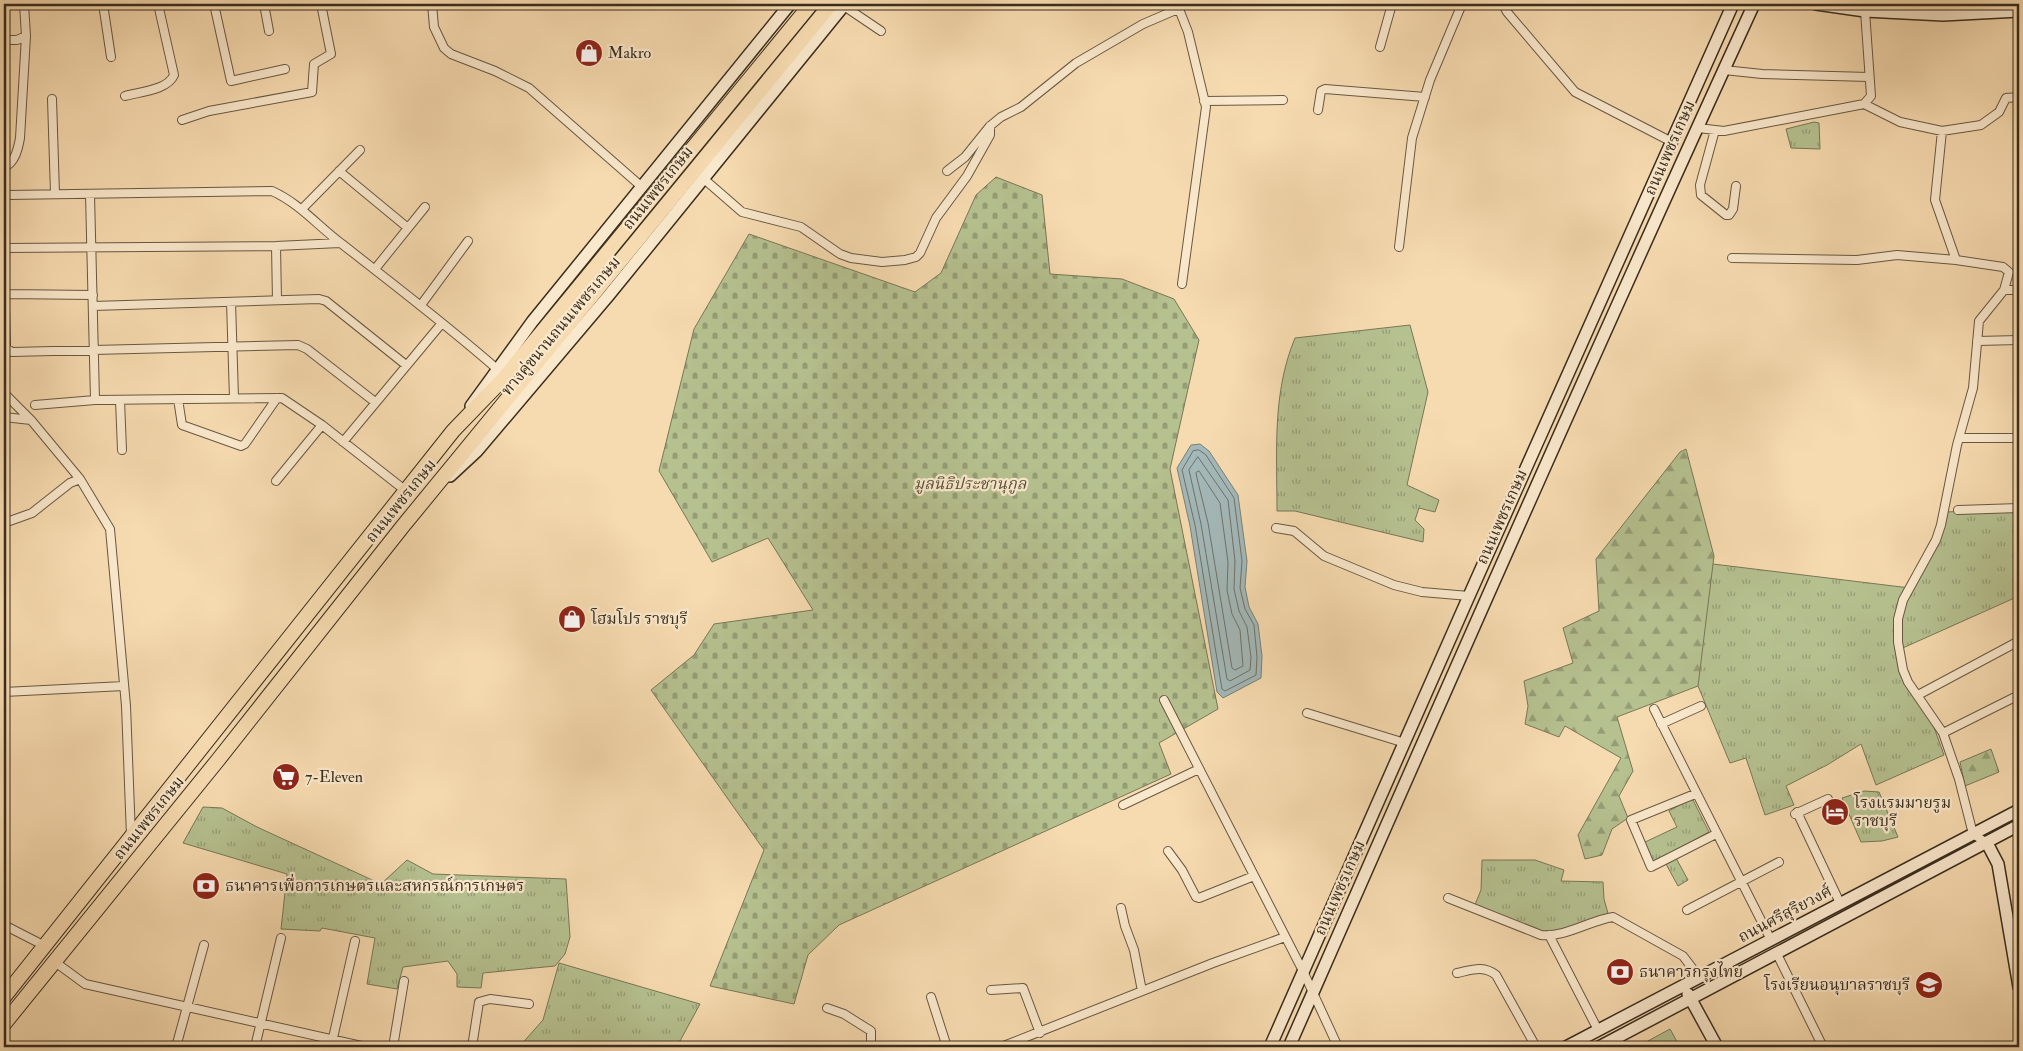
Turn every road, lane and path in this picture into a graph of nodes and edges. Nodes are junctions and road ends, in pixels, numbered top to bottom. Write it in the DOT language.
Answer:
graph roads {
  1 [pos="24,4"];
  2 [pos="103,4"];
  3 [pos="158,4"];
  4 [pos="214,4"];
  5 [pos="264,4"];
  6 [pos="320,4"];
  7 [pos="432,4"];
  8 [pos="790,4"];
  9 [pos="811,4"];
  10 [pos="840,4"];
  11 [pos="1392,4"];
  12 [pos="1462,4"];
  13 [pos="1504,4"];
  14 [pos="1734,4"];
  15 [pos="1754,4"];
  16 [pos="1816,4"];
  17 [pos="1832,5"];
  18 [pos="1178,6"];
  19 [pos="2019,10"];
  20 [pos="1865,11"];
  21 [pos="269,30"];
  22 [pos="881,31"];
  23 [pos="26,36"];
  24 [pos="4,40"];
  25 [pos="1380,47"];
  26 [pos="111,57"];
  27 [pos="285,68"];
  28 [pos="1724,70"];
  29 [pos="1869,77"];
  30 [pos="125,96"];
  31 [pos="1424,97"];
  32 [pos="2019,98"];
  33 [pos="52,99"];
  34 [pos="1283,100"];
  35 [pos="1204,101"];
  36 [pos="1864,104"];
  37 [pos="1318,110"];
  38 [pos="182,120"];
  39 [pos="990,126"];
  40 [pos="1698,128"];
  41 [pos="1715,130"];
  42 [pos="1942,131"];
  43 [pos="1672,142"];
  44 [pos="360,150"];
  45 [pos="4,167"];
  46 [pos="339,171"];
  47 [pos="947,171"];
  48 [pos="704,179"];
  49 [pos="1736,186"];
  50 [pos="642,187"];
  51 [pos="55,194"];
  52 [pos="90,194"];
  53 [pos="4,197"];
  54 [pos="425,207"];
  55 [pos="302,209"];
  56 [pos="408,228"];
  57 [pos="468,241"];
  58 [pos="340,243"];
  59 [pos="276,246"];
  60 [pos="1399,247"];
  61 [pos="4,248"];
  62 [pos="91,248"];
  63 [pos="1732,258"];
  64 [pos="1956,260"];
  65 [pos="4,269"];
  66 [pos="375,269"];
  67 [pos="1182,284"];
  68 [pos="2004,290"];
  69 [pos="2019,290"];
  70 [pos="5,294"];
  71 [pos="93,295"];
  72 [pos="277,300"];
  73 [pos="231,302"];
  74 [pos="421,305"];
  75 [pos="93,306"];
  76 [pos="442,323"];
  77 [pos="1977,340"];
  78 [pos="2019,340"];
  79 [pos="232,346"];
  80 [pos="95,349"];
  81 [pos="406,365"];
  82 [pos="497,369"];
  83 [pos="4,393"];
  84 [pos="234,398"];
  85 [pos="278,398"];
  86 [pos="178,399"];
  87 [pos="95,400"];
  88 [pos="120,400"];
  89 [pos="375,402"];
  90 [pos="35,405"];
  91 [pos="4,417"];
  92 [pos="31,420"];
  93 [pos="322,425"];
  94 [pos="453,432"];
  95 [pos="1959,438"];
  96 [pos="2019,438"];
  97 [pos="343,442"];
  98 [pos="122,450"];
  99 [pos="80,479"];
  100 [pos="276,481"];
  101 [pos="406,491"];
  102 [pos="425,499"];
  103 [pos="2019,508"];
  104 [pos="1958,510"];
  105 [pos="4,523"];
  106 [pos="1276,528"];
  107 [pos="1494,539"];
  108 [pos="1509,545"];
  109 [pos="1468,596"];
  110 [pos="2019,641"];
  111 [pos="124,686"];
  112 [pos="4,692"];
  113 [pos="2019,694"];
  114 [pos="1918,695"];
  115 [pos="1164,700"];
  116 [pos="1701,706"];
  117 [pos="1654,710"];
  118 [pos="1308,713"];
  119 [pos="1661,724"];
  120 [pos="1943,733"];
  121 [pos="1405,743"];
  122 [pos="1199,769"];
  123 [pos="1695,794"];
  124 [pos="1828,799"];
  125 [pos="1123,805"];
  126 [pos="2019,810"];
  127 [pos="2019,825"];
  128 [pos="1716,834"];
  129 [pos="1973,834"];
  130 [pos="131,838"];
  131 [pos="1987,843"];
  132 [pos="1168,851"];
  133 [pos="1779,862"];
  134 [pos="1254,876"];
  135 [pos="1740,882"];
  136 [pos="1448,898"];
  137 [pos="1840,904"];
  138 [pos="1121,908"];
  139 [pos="1686,910"];
  140 [pos="4,925"];
  141 [pos="1549,935"];
  142 [pos="1285,937"];
  143 [pos="281,938"];
  144 [pos="1771,940"];
  145 [pos="355,942"];
  146 [pos="204,945"];
  147 [pos="45,946"];
  148 [pos="1776,952"];
  149 [pos="55,962"];
  150 [pos="1303,972"];
  151 [pos="1457,973"];
  152 [pos="1699,977"];
  153 [pos="404,981"];
  154 [pos="1684,986"];
  155 [pos="2019,987"];
  156 [pos="992,990"];
  157 [pos="1142,991"];
  158 [pos="1312,994"];
  159 [pos="4,996"];
  160 [pos="931,997"];
  161 [pos="1691,999"];
  162 [pos="529,1004"];
  163 [pos="186,1008"];
  164 [pos="828,1008"];
  165 [pos="4,1024"];
  166 [pos="261,1025"];
  167 [pos="1598,1030"];
  168 [pos="1040,1033"];
  169 [pos="333,1038"];
  170 [pos="176,1047"];
  171 [pos="255,1047"];
  172 [pos="366,1047"];
  173 [pos="393,1047"];
  174 [pos="472,1047"];
  175 [pos="871,1047"];
  176 [pos="947,1047"];
  177 [pos="1001,1047"];
  178 [pos="1270,1047"];
  179 [pos="1289,1047"];
  180 [pos="1338,1047"];
  181 [pos="1536,1047"];
  182 [pos="1566,1047"];
  183 [pos="1599,1047"];
  184 [pos="1717,1047"];
  185 [pos="1822,1047"];
  1 -- 23 [label="street"];
  2 -- 26 [label="street"];
  3 -- 30 [label="street"];
  4 -- 27 [label="street"];
  5 -- 21 [label="street"];
  6 -- 38 [label="street"];
  7 -- 50 [label="street"];
  8 -- 50 [label="main road, ทางคู่ขนานถนนเพชรเกษม"];
  9 -- 94 [label="highway, ถนนเพชรเกษม"];
  10 -- 22 [label="street"];
  10 -- 48 [label="main road, ทางคู่ขนานถนนเพชรเกษม"];
  10 -- 102 [label="highway, ถนนเพชรเกษม"];
  11 -- 25 [label="street"];
  12 -- 31 [label="street"];
  13 -- 43 [label="street"];
  14 -- 43 [label="main road, ถนนเพชรเกษม"];
  15 -- 28 [label="main road, ถนนเพชรเกษม"];
  16 -- 17 [label="main road"];
  17 -- 20 [label="main road"];
  18 -- 35 [label="street"];
  18 -- 39 [label="street"];
  19 -- 20 [label="main road"];
  20 -- 29 [label="street"];
  23 -- 24 [label="street"];
  23 -- 45 [label="street"];
  28 -- 29 [label="street"];
  28 -- 40 [label="main road, ถนนเพชรเกษม"];
  29 -- 36 [label="street"];
  31 -- 37 [label="street"];
  31 -- 60 [label="street"];
  32 -- 42 [label="street"];
  33 -- 51 [label="street"];
  34 -- 35 [label="street"];
  35 -- 67 [label="street"];
  36 -- 41 [label="street"];
  36 -- 42 [label="street"];
  39 -- 47 [label="street"];
  39 -- 48 [label="street"];
  40 -- 41 [label="street"];
  40 -- 108 [label="main road, ถนนเพชรเกษม"];
  41 -- 49 [label="street"];
  42 -- 64 [label="street"];
  43 -- 107 [label="main road, ถนนเพชรเกษม"];
  44 -- 46 [label="street"];
  46 -- 55 [label="street"];
  46 -- 56 [label="street"];
  48 -- 102 [label="main road, ทางคู่ขนานถนนเพชรเกษม"];
  50 -- 82 [label="main road, ทางคู่ขนานถนนเพชรเกษม"];
  51 -- 52 [label="street"];
  51 -- 53 [label="street"];
  52 -- 55 [label="street"];
  52 -- 62 [label="street"];
  54 -- 56 [label="street"];
  55 -- 58 [label="street"];
  56 -- 66 [label="street"];
  57 -- 74 [label="street"];
  58 -- 59 [label="street"];
  58 -- 66 [label="street"];
  59 -- 62 [label="street"];
  59 -- 72 [label="street"];
  61 -- 62 [label="street"];
  62 -- 71 [label="street"];
  63 -- 64 [label="street"];
  64 -- 68 [label="street"];
  65 -- 70 [label="street"];
  66 -- 74 [label="street"];
  68 -- 69 [label="street"];
  68 -- 77 [label="street"];
  70 -- 71 [label="street"];
  70 -- 80 [label="street"];
  71 -- 75 [label="street"];
  72 -- 73 [label="street"];
  72 -- 81 [label="street"];
  73 -- 75 [label="street"];
  73 -- 79 [label="street"];
  74 -- 76 [label="street"];
  75 -- 80 [label="street"];
  76 -- 81 [label="street"];
  76 -- 82 [label="street"];
  77 -- 78 [label="street"];
  77 -- 95 [label="street"];
  79 -- 80 [label="street"];
  79 -- 84 [label="street"];
  79 -- 89 [label="street"];
  80 -- 87 [label="street"];
  81 -- 89 [label="street"];
  82 -- 94 [label="main road, ทางคู่ขนานถนนเพชรเกษม"];
  83 -- 92 [label="street"];
  84 -- 85 [label="street"];
  84 -- 86 [label="street"];
  85 -- 86 [label="street"];
  85 -- 93 [label="street"];
  86 -- 88 [label="street"];
  87 -- 88 [label="street"];
  87 -- 90 [label="street"];
  88 -- 98 [label="street"];
  89 -- 97 [label="street"];
  91 -- 92 [label="street"];
  92 -- 99 [label="street"];
  93 -- 97 [label="street"];
  93 -- 100 [label="street"];
  94 -- 101 [label="highway, ถนนเพชรเกษม"];
  95 -- 96 [label="street"];
  95 -- 114 [label="street"];
  97 -- 101 [label="street"];
  99 -- 105 [label="street"];
  99 -- 111 [label="street"];
  101 -- 130 [label="highway, ถนนเพชรเกษม"];
  102 -- 149 [label="highway, ถนนเพชรเกษม"];
  103 -- 104 [label="street"];
  106 -- 109 [label="street"];
  107 -- 108 [label="main road"];
  107 -- 109 [label="main road, ถนนเพชรเกษม"];
  108 -- 158 [label="main road, ถนนเพชรเกษม"];
  109 -- 121 [label="main road, ถนนเพชรเกษม"];
  110 -- 114 [label="street"];
  111 -- 112 [label="street"];
  111 -- 130 [label="street"];
  113 -- 120 [label="street"];
  114 -- 120 [label="street"];
  115 -- 122 [label="street"];
  116 -- 119 [label="street"];
  117 -- 119 [label="street"];
  118 -- 121 [label="street"];
  119 -- 123 [label="street"];
  120 -- 129 [label="street"];
  121 -- 150 [label="main road, ถนนเพชรเกษม"];
  122 -- 125 [label="street"];
  122 -- 134 [label="street"];
  123 -- 128 [label="street"];
  123 -- 128 [label="street"];
  124 -- 137 [label="street"];
  126 -- 129 [label="main road, ถนนศรีสุริยวงศ์"];
  127 -- 131 [label="main road, ถนนศรีสุริยวงศ์"];
  128 -- 135 [label="street"];
  129 -- 131 [label="street"];
  129 -- 137 [label="main road, ถนนศรีสุริยวงศ์"];
  130 -- 147 [label="highway, ถนนเพชรเกษม"];
  131 -- 148 [label="main road, ถนนศรีสุริยวงศ์"];
  131 -- 155 [label="main road"];
  132 -- 134 [label="street"];
  133 -- 135 [label="street"];
  134 -- 142 [label="street"];
  135 -- 139 [label="street"];
  135 -- 144 [label="street"];
  136 -- 141 [label="street"];
  137 -- 144 [label="main road, ถนนศรีสุริยวงศ์"];
  138 -- 157 [label="street"];
  140 -- 147 [label="street"];
  141 -- 152 [label="street"];
  141 -- 167 [label="street"];
  142 -- 150 [label="street"];
  142 -- 157 [label="street"];
  143 -- 166 [label="street"];
  144 -- 148 [label="main road"];
  144 -- 152 [label="main road, ถนนศรีสุริยวงศ์"];
  145 -- 169 [label="street"];
  146 -- 163 [label="street"];
  147 -- 159 [label="highway, ถนนเพชรเกษม"];
  148 -- 161 [label="main road, ถนนศรีสุริยวงศ์"];
  148 -- 185 [label="street"];
  149 -- 163 [label="street"];
  149 -- 165 [label="highway, ถนนเพชรเกษม"];
  150 -- 158 [label="street"];
  150 -- 178 [label="main road, ถนนเพชรเกษม"];
  151 -- 181 [label="street"];
  152 -- 154 [label="main road, ถนนศรีสุริยวงศ์"];
  153 -- 173 [label="street"];
  154 -- 161 [label="main road"];
  154 -- 167 [label="main road, ถนนศรีสุริยวงศ์"];
  156 -- 168 [label="street"];
  157 -- 168 [label="street"];
  158 -- 179 [label="main road, ถนนเพชรเกษม"];
  158 -- 180 [label="street"];
  160 -- 176 [label="street"];
  161 -- 183 [label="main road, ถนนศรีสุริยวงศ์"];
  161 -- 184 [label="main road"];
  162 -- 174 [label="street"];
  163 -- 166 [label="street"];
  163 -- 170 [label="street"];
  164 -- 175 [label="street"];
  166 -- 169 [label="street"];
  166 -- 171 [label="street"];
  167 -- 182 [label="main road, ถนนศรีสุริยวงศ์"];
  168 -- 177 [label="street"];
  169 -- 172 [label="street"];
}
